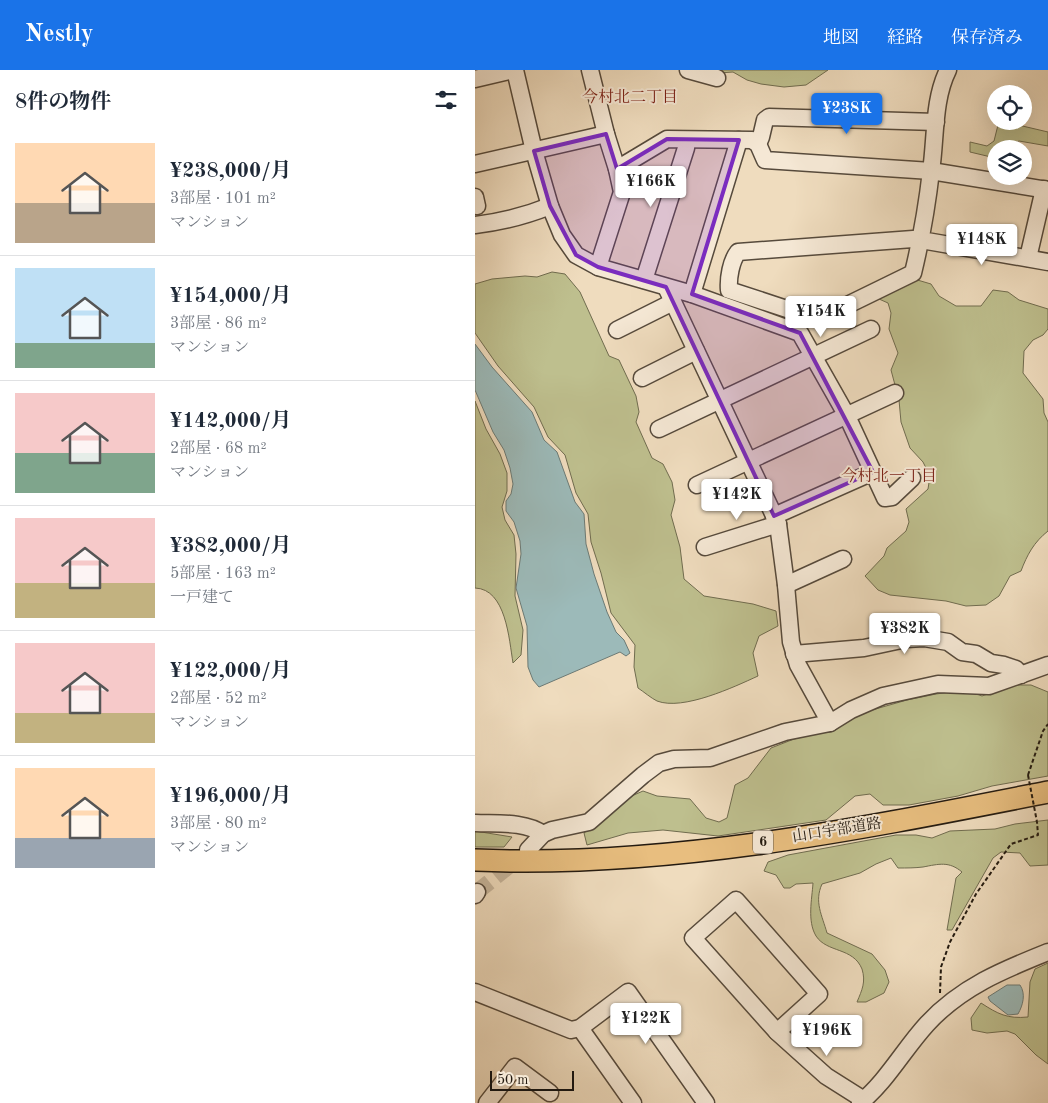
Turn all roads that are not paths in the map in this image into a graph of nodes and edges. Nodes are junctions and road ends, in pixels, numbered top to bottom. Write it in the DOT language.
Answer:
graph roads {
  1 [pos="514,70"];
  2 [pos="590,70"];
  3 [pos="688,70"];
  4 [pos="948,70"];
  5 [pos="717,78"];
  6 [pos="475,79"];
  7 [pos="936,122"];
  8 [pos="606,134"];
  9 [pos="687,140"];
  10 [pos="739,140"];
  11 [pos="757,144"];
  12 [pos="534,151"];
  13 [pos="475,164"];
  14 [pos="617,169"];
  15 [pos="931,172"];
  16 [pos="1046,190"];
  17 [pos="550,206"];
  18 [pos="475,226"];
  19 [pos="921,240"];
  20 [pos="1028,258"];
  21 [pos="1048,262"];
  22 [pos="599,267"];
  23 [pos="644,280"];
  24 [pos="670,294"];
  25 [pos="692,294"];
  26 [pos="871,329"];
  27 [pos="617,330"];
  28 [pos="696,351"];
  29 [pos="813,356"];
  30 [pos="642,378"];
  31 [pos="895,393"];
  32 [pos="719,401"];
  33 [pos="847,416"];
  34 [pos="659,429"];
  35 [pos="747,461"];
  36 [pos="873,472"];
  37 [pos="912,478"];
  38 [pos="697,485"];
  39 [pos="776,520"];
  40 [pos="705,547"];
  41 [pos="843,559"];
  42 [pos="786,585"];
  43 [pos="794,654"];
  44 [pos="1048,665"];
  45 [pos="1021,675"];
  46 [pos="829,723"];
  47 [pos="1048,792"];
  48 [pos="475,823"];
  49 [pos="543,834"];
  50 [pos="528,850"];
  51 [pos="475,860"];
  52 [pos="1048,952"];
  53 [pos="475,992"];
  54 [pos="580,1028"];
  55 [pos="777,1032"];
  56 [pos="550,1093"];
  57 [pos="475,1098"];
  58 [pos="862,1102"];
  59 [pos="480,1103"];
  60 [pos="487,1103"];
  61 [pos="633,1103"];
  62 [pos="705,1103"];
  1 -- 6 [label="street"];
  1 -- 12 [label="street"];
  2 -- 8 [label="street"];
  3 -- 5 [label="street"];
  4 -- 7 [label="street"];
  7 -- 11 [label="street"];
  7 -- 15 [label="street"];
  8 -- 12 [label="street"];
  8 -- 14 [label="street"];
  9 -- 10 [label="street"];
  9 -- 14 [label="street"];
  9 -- 23 [label="street"];
  10 -- 11 [label="street"];
  10 -- 25 [label="street"];
  11 -- 15 [label="street"];
  12 -- 13 [label="street"];
  12 -- 17 [label="street"];
  14 -- 22 [label="street"];
  15 -- 16 [label="street"];
  15 -- 19 [label="street"];
  16 -- 20 [label="street"];
  17 -- 18 [label="street"];
  17 -- 22 [label="street"];
  19 -- 19 [label="street"];
  19 -- 20 [label="street"];
  20 -- 21 [label="street"];
  22 -- 23 [label="street"];
  23 -- 24 [label="street"];
  24 -- 25 [label="street"];
  24 -- 27 [label="street"];
  24 -- 28 [label="street"];
  25 -- 29 [label="street"];
  26 -- 29 [label="street"];
  28 -- 30 [label="street"];
  28 -- 32 [label="street"];
  29 -- 32 [label="street"];
  29 -- 33 [label="street"];
  31 -- 33 [label="street"];
  32 -- 34 [label="street"];
  32 -- 35 [label="street"];
  33 -- 35 [label="street"];
  33 -- 36 [label="street"];
  35 -- 38 [label="street"];
  35 -- 39 [label="street"];
  36 -- 37 [label="street"];
  36 -- 39 [label="street"];
  39 -- 40 [label="street"];
  39 -- 42 [label="street"];
  41 -- 42 [label="street"];
  42 -- 43 [label="street"];
  43 -- 45 [label="street"];
  43 -- 46 [label="street"];
  44 -- 45 [label="street"];
  45 -- 46 [label="street"];
  46 -- 49 [label="street"];
  47 -- 51 [label="main road, 山口宇部道路 / 6"];
  48 -- 49 [label="street"];
  49 -- 50 [label="street"];
  52 -- 58 [label="street"];
  53 -- 54 [label="street"];
  54 -- 61 [label="street"];
  54 -- 62 [label="street"];
  55 -- 55 [label="street"];
  55 -- 58 [label="street"];
  56 -- 60 [label="street"];
  57 -- 59 [label="street"];
}
